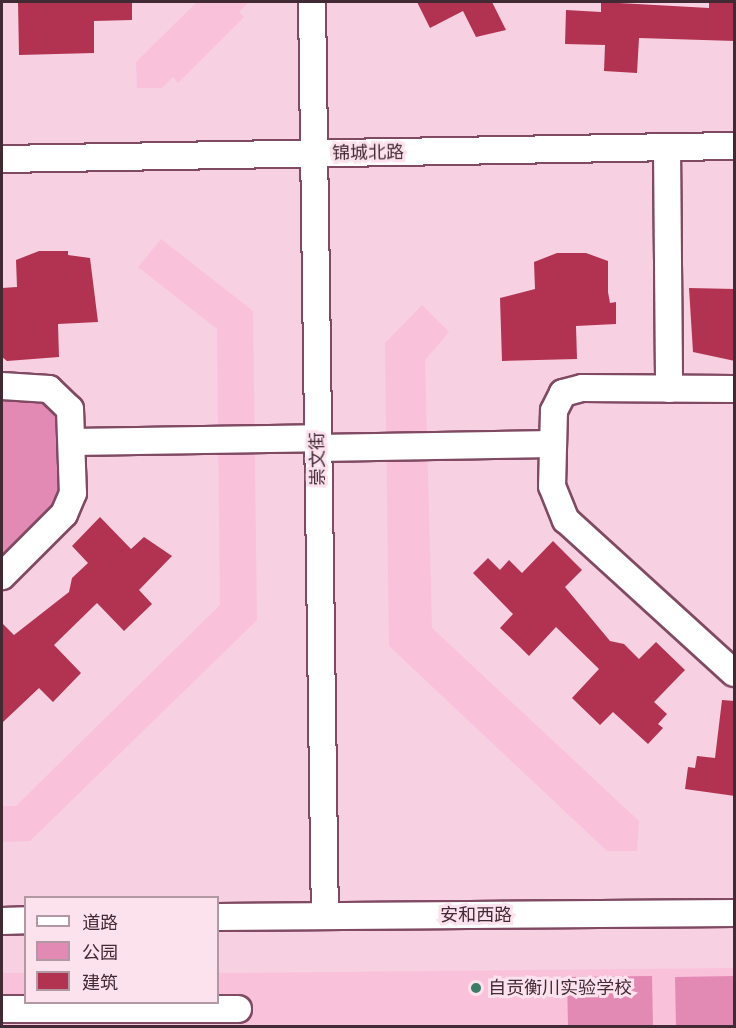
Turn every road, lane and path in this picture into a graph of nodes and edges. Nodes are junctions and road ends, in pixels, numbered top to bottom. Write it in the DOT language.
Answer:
graph roads {
  1 [pos="312,2"];
  2 [pos="735,146"];
  3 [pos="667,147"];
  4 [pos="313,154"];
  5 [pos="2,159"];
  6 [pos="2,386"];
  7 [pos="669,389"];
  8 [pos="735,389"];
  9 [pos="72,442"];
  10 [pos="318,443"];
  11 [pos="553,444"];
  12 [pos="2,576"];
  13 [pos="735,673"];
  14 [pos="735,913"];
  15 [pos="326,915"];
  16 [pos="219,917"];
  17 [pos="24,920"];
  18 [pos="2,921"];
  19 [pos="2,1009"];
  20 [pos="238,1009"];
  1 -- 4 [label="street, 崇文街"];
  2 -- 3 [label="street, 锦城北路"];
  3 -- 4 [label="street, 锦城北路"];
  3 -- 7 [label="street"];
  4 -- 5 [label="street, 锦城北路"];
  4 -- 10 [label="street, 崇文街"];
  6 -- 9 [label="street"];
  7 -- 8 [label="street"];
  7 -- 11 [label="street"];
  9 -- 10 [label="street"];
  9 -- 12 [label="street"];
  10 -- 11 [label="street"];
  10 -- 15 [label="street, 崇文街"];
  11 -- 13 [label="street"];
  14 -- 15 [label="street, 安和西路"];
  15 -- 16 [label="street, 安和西路"];
  17 -- 18 [label="street"];
  19 -- 20 [label="street"];
}
